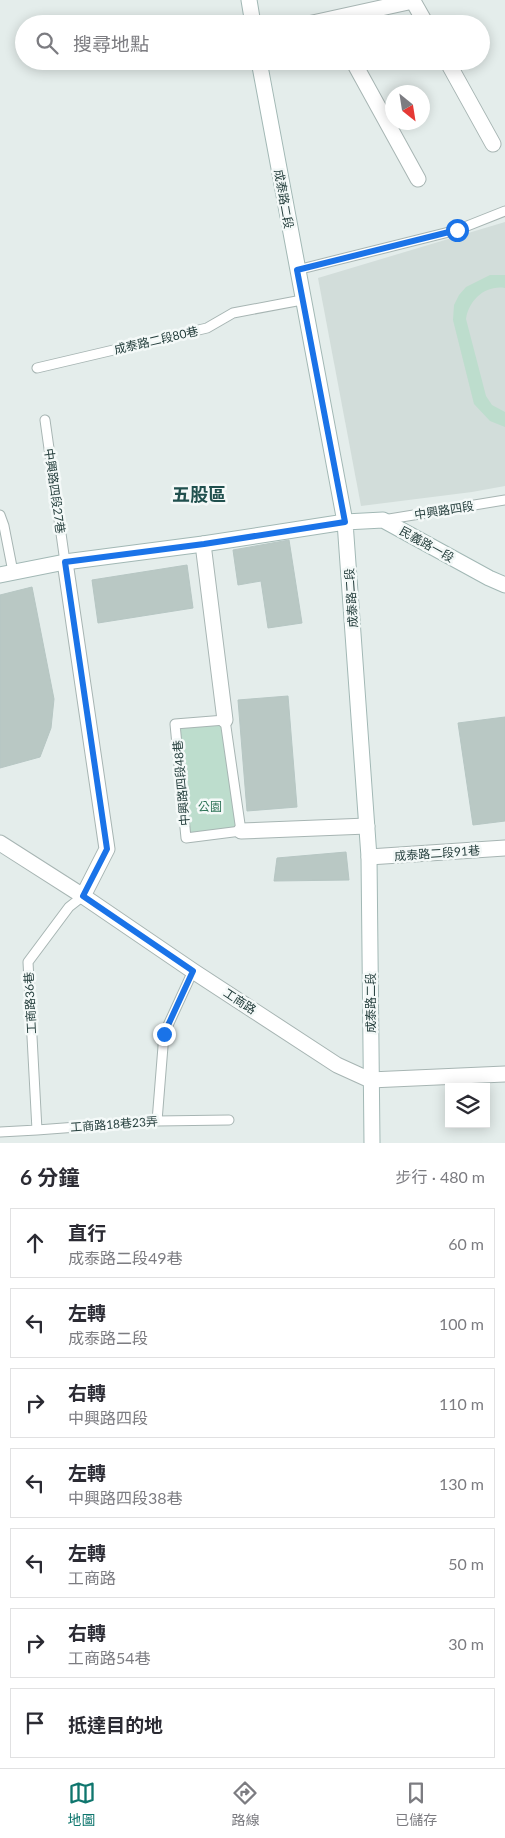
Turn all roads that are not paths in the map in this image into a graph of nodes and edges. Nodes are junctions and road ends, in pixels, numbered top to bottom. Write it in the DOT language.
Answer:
graph roads {
  1 [pos="249,0"];
  2 [pos="252,15"];
  3 [pos="359,15"];
  4 [pos="421,15"];
  5 [pos="261,70"];
  6 [pos="358,70"];
  7 [pos="452,70"];
  8 [pos="493,144"];
  9 [pos="418,179"];
  10 [pos="505,211"];
  11 [pos="297,270"];
  12 [pos="302,300"];
  13 [pos="37,368"];
  14 [pos="45,420"];
  15 [pos="505,500"];
  16 [pos="0,515"];
  17 [pos="382,520"];
  18 [pos="345,522"];
  19 [pos="204,544"];
  20 [pos="65,562"];
  21 [pos="7,573"];
  22 [pos="505,585"];
  23 [pos="225,720"];
  24 [pos="367,826"];
  25 [pos="241,832"];
  26 [pos="0,843"];
  27 [pos="505,848"];
  28 [pos="369,857"];
  29 [pos="83,896"];
  30 [pos="193,971"];
  31 [pos="505,1074"];
  32 [pos="370,1080"];
  33 [pos="229,1120"];
  34 [pos="157,1121"];
  35 [pos="37,1130"];
  36 [pos="0,1132"];
  37 [pos="372,1143"];
  1 -- 2 [label="street"];
  3 -- 4 [label="street"];
  5 -- 11 [label="street, 成泰路二段"];
  6 -- 9 [label="street"];
  7 -- 8 [label="street"];
  10 -- 11 [label="lane"];
  11 -- 12 [label="street, 成泰路二段"];
  12 -- 13 [label="lane, 成泰路二段80巷"];
  12 -- 18 [label="street, 成泰路二段"];
  14 -- 20 [label="lane, 中興路四段27巷"];
  15 -- 17 [label="lane, 中興路四段"];
  16 -- 21 [label="lane"];
  17 -- 18 [label="street"];
  17 -- 22 [label="street, 民義路一段"];
  18 -- 19 [label="street"];
  18 -- 24 [label="street, 成泰路二段"];
  19 -- 20 [label="street"];
  19 -- 23 [label="street"];
  20 -- 21 [label="street"];
  20 -- 29 [label="street"];
  23 -- 25 [label="lane"];
  23 -- 25 [label="lane, 中興路四段48巷"];
  24 -- 25 [label="street, 中興路四段48巷"];
  24 -- 28 [label="street, 成泰路二段"];
  26 -- 29 [label="street, 工商路"];
  27 -- 28 [label="street, 成泰路二段91巷"];
  28 -- 32 [label="street, 成泰路二段"];
  29 -- 30 [label="street, 工商路"];
  29 -- 35 [label="lane, 工商路36巷"];
  30 -- 32 [label="street, 工商路"];
  30 -- 34 [label="lane"];
  31 -- 32 [label="street, 工商路"];
  32 -- 37 [label="street, 成泰路二段"];
  33 -- 34 [label="lane, 工商路18巷23弄"];
  34 -- 35 [label="lane, 工商路18巷23弄"];
  35 -- 36 [label="lane, 工商路18巷23弄"];
}
